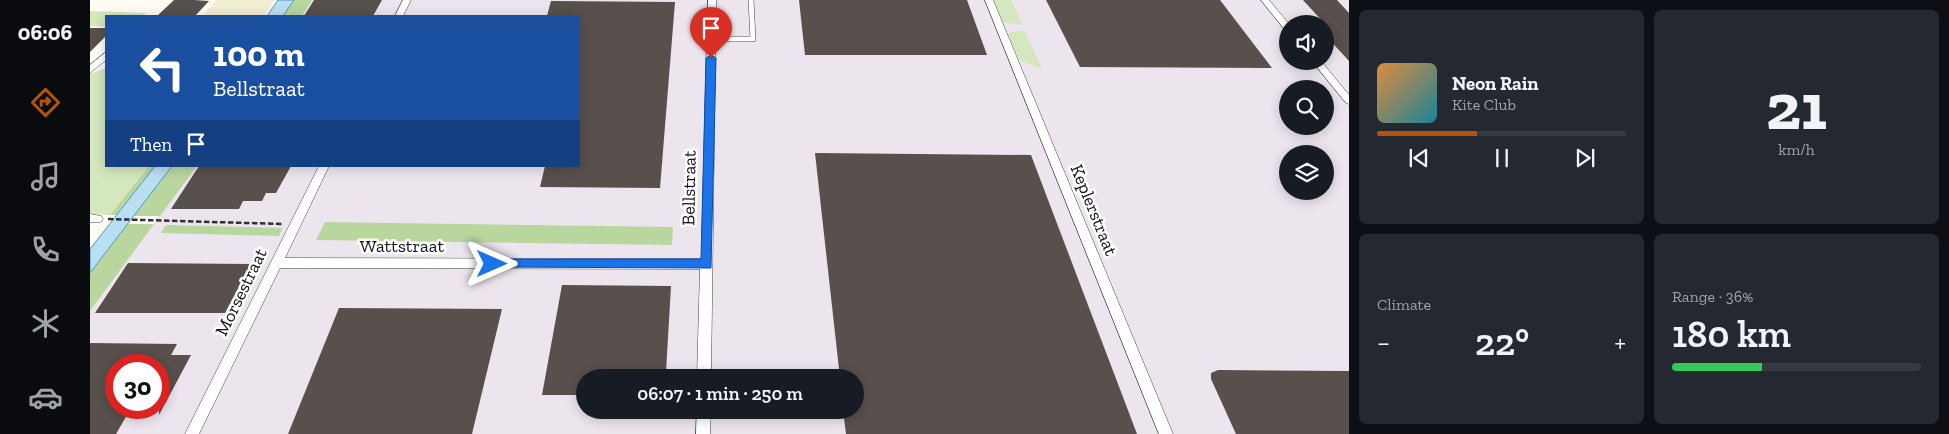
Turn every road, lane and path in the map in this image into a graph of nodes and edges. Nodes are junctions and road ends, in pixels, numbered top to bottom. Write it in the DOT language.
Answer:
graph roads {
  1 [pos="407,0"];
  2 [pos="712,0"];
  3 [pos="751,0"];
  4 [pos="989,0"];
  5 [pos="1265,0"];
  6 [pos="400,15"];
  7 [pos="1279,17"];
  8 [pos="711,40"];
  9 [pos="105,56"];
  10 [pos="90,70"];
  11 [pos="1323,70"];
  12 [pos="1349,101"];
  13 [pos="324,167"];
  14 [pos="98,219"];
  15 [pos="296,224"];
  16 [pos="276,264"];
  17 [pos="707,264"];
  18 [pos="704,369"];
  19 [pos="704,419"];
  20 [pos="192,434"];
  21 [pos="703,434"];
  22 [pos="1166,434"];
  1 -- 6 [label="street"];
  2 -- 8 [label="street, Bellstraat"];
  3 -- 8 [label="lane"];
  4 -- 22 [label="street, Keplerstraat"];
  5 -- 7 [label="street"];
  8 -- 17 [label="street, Bellstraat"];
  9 -- 10 [label="street"];
  11 -- 12 [label="street"];
  13 -- 15 [label="street, Morsestraat"];
  14 -- 15 [label="path"];
  15 -- 16 [label="street, Morsestraat"];
  16 -- 17 [label="street, Wattstraat"];
  16 -- 20 [label="street, Morsestraat"];
  17 -- 18 [label="street, Bellstraat"];
  19 -- 21 [label="street"];
}
